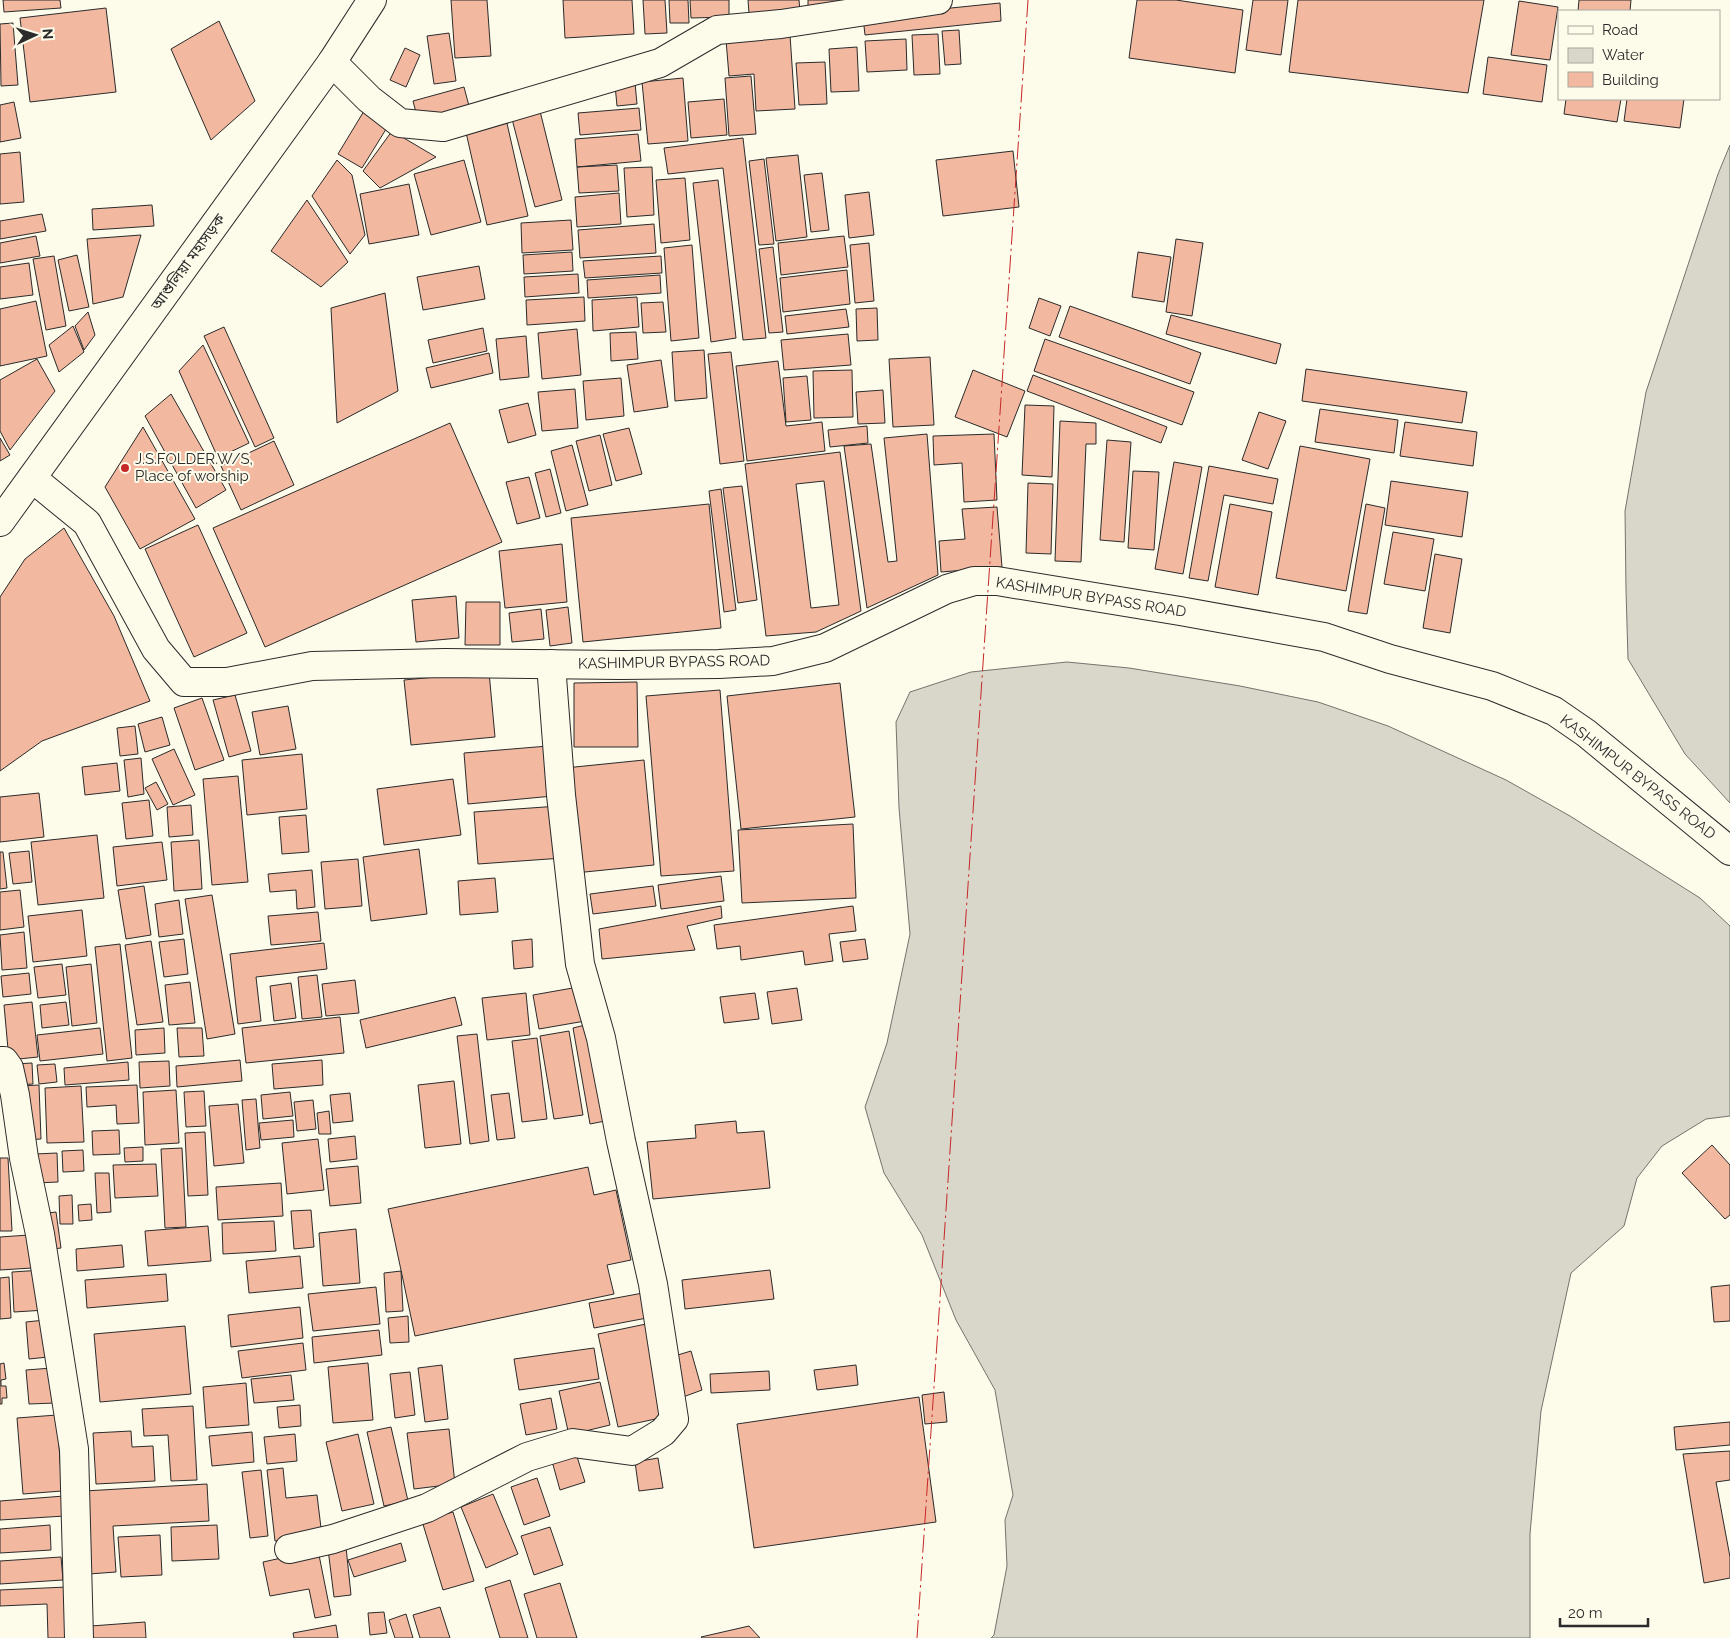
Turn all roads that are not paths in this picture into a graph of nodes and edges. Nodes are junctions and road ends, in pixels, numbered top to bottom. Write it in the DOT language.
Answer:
graph roads {
  1 [pos="372,0"];
  2 [pos="938,0"];
  3 [pos="332,62"];
  4 [pos="32,478"];
  5 [pos="0,522"];
  6 [pos="551,664"];
  7 [pos="1730,851"];
  8 [pos="0,1061"];
  9 [pos="289,1548"];
  10 [pos="79,1638"];
  1 -- 3 [label="main road, আশুলিয়া মহাসড়ক"];
  2 -- 3 [label="main road"];
  3 -- 4 [label="main road, আশুলিয়া মহাসড়ক"];
  4 -- 5 [label="main road, আশুলিয়া মহাসড়ক"];
  4 -- 6 [label="main road, KASHIMPUR BYPASS ROAD"];
  6 -- 7 [label="main road, KASHIMPUR BYPASS ROAD"];
  6 -- 9 [label="main road"];
  8 -- 10 [label="main road"];
}
